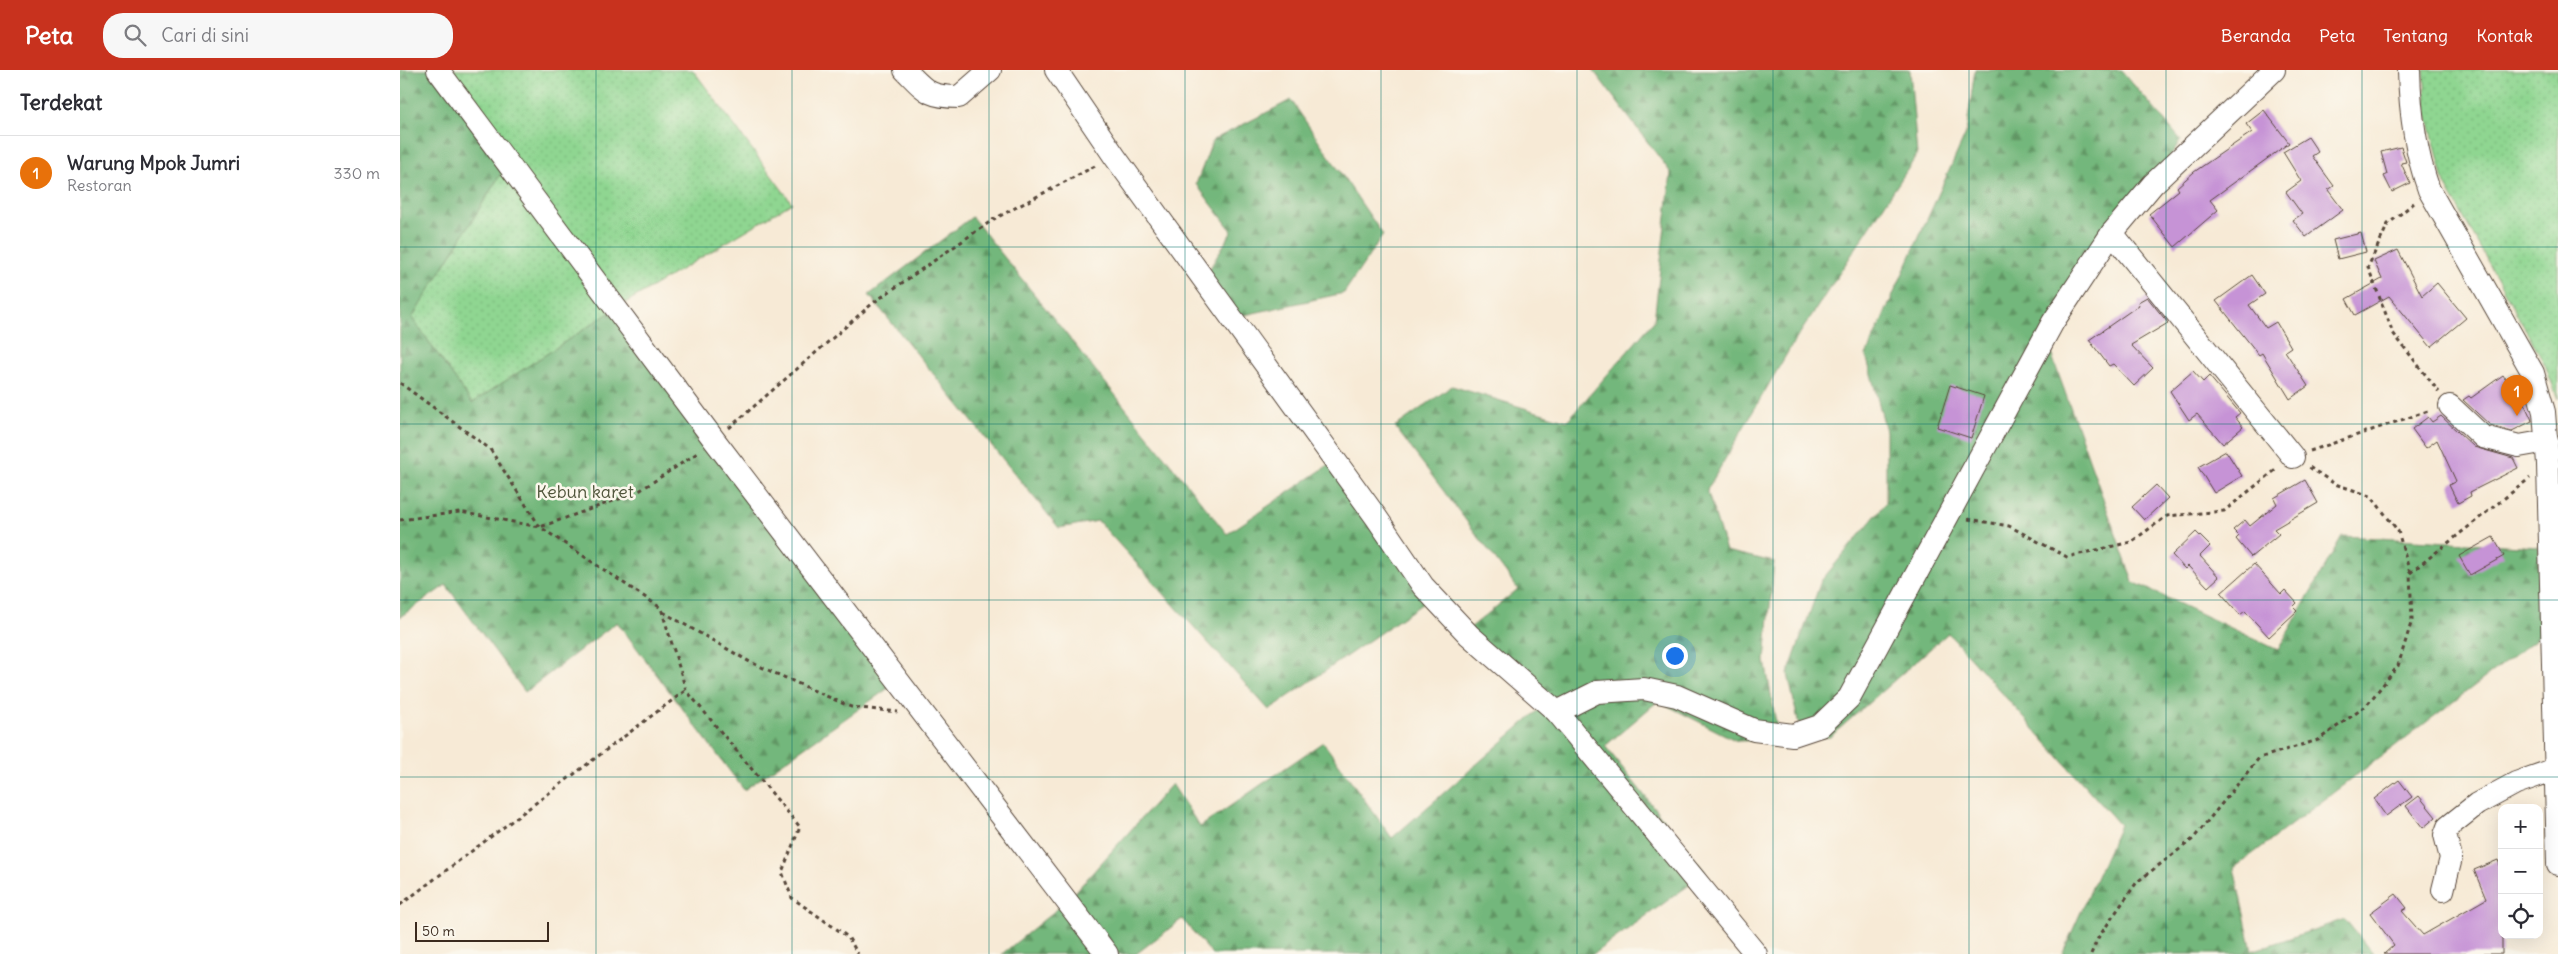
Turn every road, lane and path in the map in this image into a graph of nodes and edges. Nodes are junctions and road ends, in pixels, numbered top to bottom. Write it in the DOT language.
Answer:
graph roads {
  1 [pos="438,70"];
  2 [pos="905,70"];
  3 [pos="990,70"];
  4 [pos="2274,70"];
  5 [pos="2409,70"];
  6 [pos="1059,71"];
  7 [pos="1115,157"];
  8 [pos="2429,190"];
  9 [pos="2112,233"];
  10 [pos="400,382"];
  11 [pos="2450,406"];
  12 [pos="715,441"];
  13 [pos="2546,441"];
  14 [pos="2293,457"];
  15 [pos="2548,464"];
  16 [pos="1951,515"];
  17 [pos="400,520"];
  18 [pos="540,527"];
  19 [pos="2410,573"];
  20 [pos="662,612"];
  21 [pos="686,690"];
  22 [pos="1557,712"];
  23 [pos="923,715"];
  24 [pos="2556,769"];
  25 [pos="2558,864"];
  26 [pos="2443,890"];
  27 [pos="400,905"];
  28 [pos="858,954"];
  29 [pos="1107,954"];
  30 [pos="1756,954"];
  31 [pos="2091,954"];
  1 -- 12 [label="street"];
  2 -- 3 [label="street"];
  4 -- 9 [label="street"];
  5 -- 8 [label="street"];
  6 -- 7 [label="street"];
  7 -- 12 [label="path"];
  7 -- 22 [label="street"];
  8 -- 11 [label="path"];
  8 -- 13 [label="street"];
  9 -- 14 [label="street"];
  9 -- 16 [label="street"];
  10 -- 18 [label="path"];
  11 -- 13 [label="street"];
  11 -- 14 [label="path"];
  12 -- 18 [label="path"];
  12 -- 23 [label="street"];
  13 -- 15 [label="street"];
  14 -- 16 [label="path"];
  14 -- 19 [label="path"];
  15 -- 19 [label="path"];
  15 -- 24 [label="street"];
  16 -- 22 [label="street"];
  17 -- 18 [label="path"];
  18 -- 20 [label="path"];
  19 -- 31 [label="path"];
  20 -- 21 [label="path"];
  20 -- 23 [label="path"];
  21 -- 27 [label="path"];
  21 -- 28 [label="path"];
  22 -- 30 [label="street"];
  23 -- 29 [label="street"];
  24 -- 25 [label="street"];
  24 -- 26 [label="street"];
}
